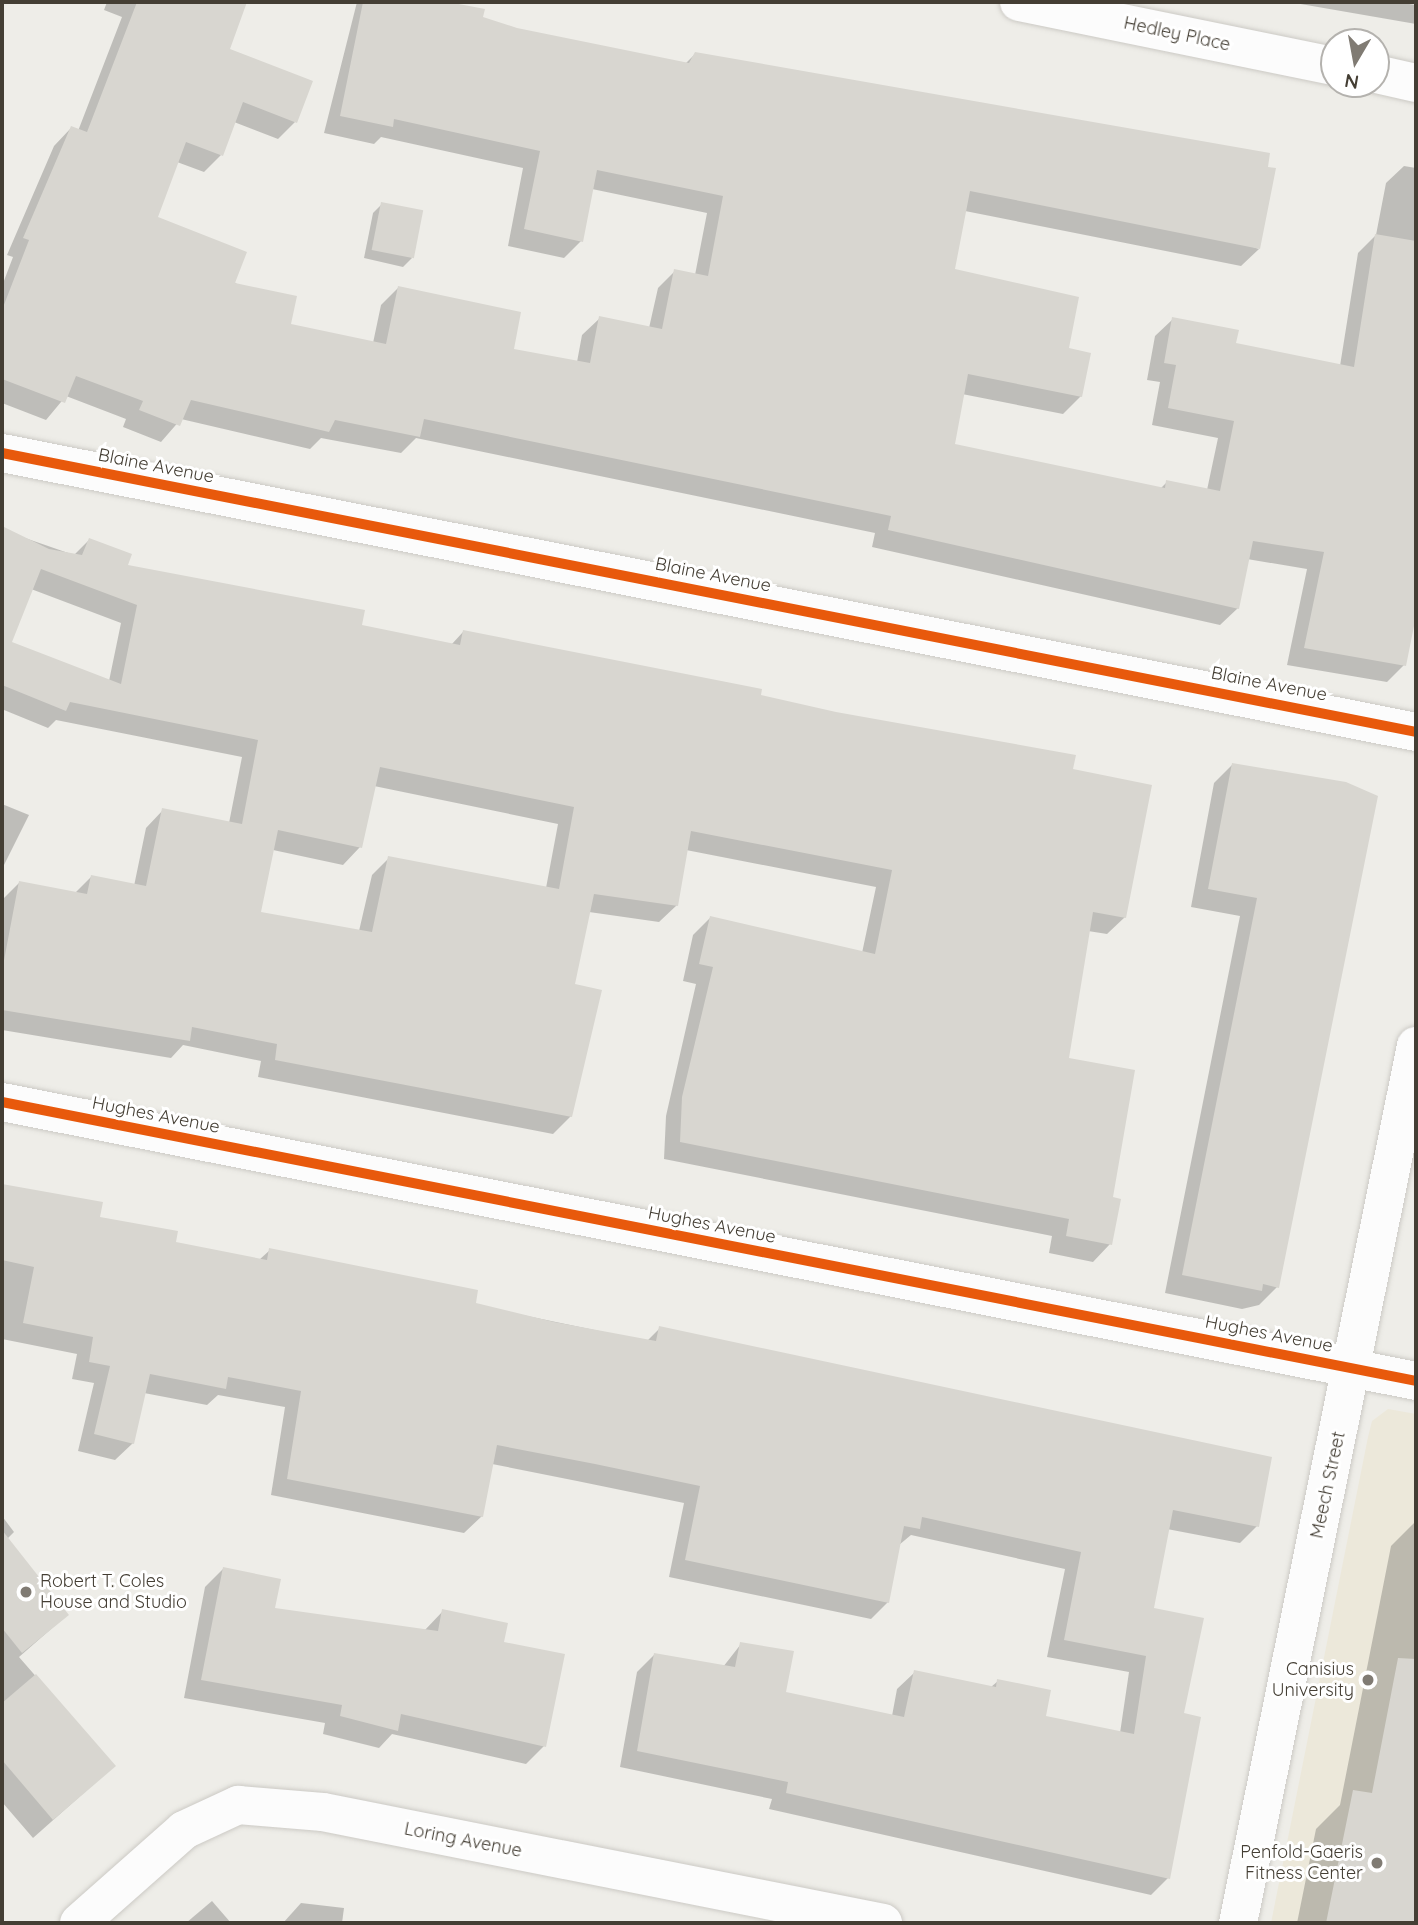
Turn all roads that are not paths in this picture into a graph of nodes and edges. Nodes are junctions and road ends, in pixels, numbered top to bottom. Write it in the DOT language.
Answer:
graph roads {
  1 [pos="1019,2"];
  2 [pos="1320,63"];
  3 [pos="1390,77"];
  4 [pos="1416,83"];
  5 [pos="2,453"];
  6 [pos="1416,732"];
  7 [pos="1416,1046"];
  8 [pos="2,1102"];
  9 [pos="1352,1368"];
  10 [pos="1416,1381"];
  11 [pos="79,1923"];
  12 [pos="883,1923"];
  13 [pos="1238,1923"];
  1 -- 2 [label="street, Hedley Place"];
  3 -- 4 [label="street"];
  5 -- 6 [label="street, Blaine Avenue"];
  7 -- 9 [label="street, Meech Street"];
  8 -- 9 [label="street, Hughes Avenue"];
  9 -- 10 [label="street, Hughes Avenue"];
  9 -- 13 [label="street, Meech Street"];
  11 -- 12 [label="street, Loring Avenue"];
}
